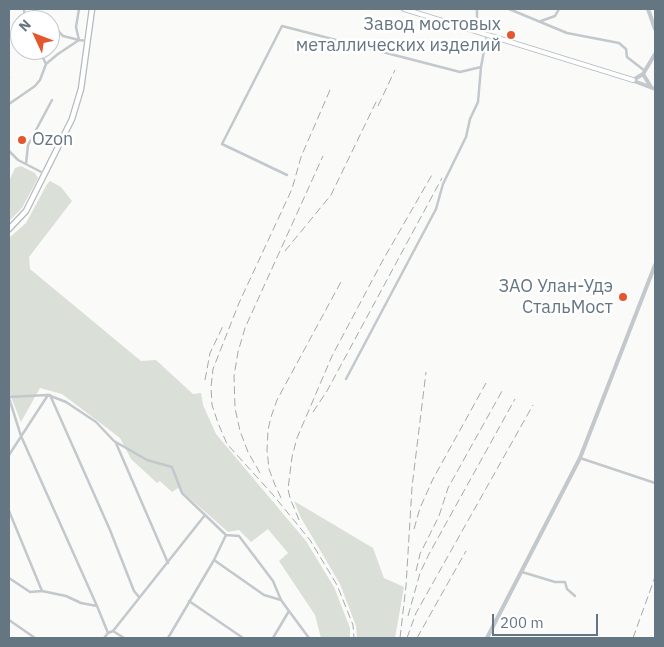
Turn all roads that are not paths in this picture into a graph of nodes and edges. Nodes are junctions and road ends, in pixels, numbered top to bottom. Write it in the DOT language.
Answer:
graph roads {
  1 [pos="78,9"];
  2 [pos="92,9"];
  3 [pos="404,9"];
  4 [pos="477,9"];
  5 [pos="509,9"];
  6 [pos="559,9"];
  7 [pos="648,9"];
  8 [pos="539,21"];
  9 [pos="655,29"];
  10 [pos="477,32"];
  11 [pos="60,33"];
  12 [pos="487,35"];
  13 [pos="79,40"];
  14 [pos="88,41"];
  15 [pos="655,54"];
  16 [pos="44,60"];
  17 [pos="46,64"];
  18 [pos="481,67"];
  19 [pos="644,73"];
  20 [pos="633,80"];
  21 [pos="653,88"];
  22 [pos="52,100"];
  23 [pos="9,104"];
  24 [pos="9,151"];
  25 [pos="26,164"];
  26 [pos="45,174"];
  27 [pos="287,175"];
  28 [pos="9,229"];
  29 [pos="655,265"];
  30 [pos="346,379"];
  31 [pos="49,395"];
  32 [pos="9,398"];
  33 [pos="21,436"];
  34 [pos="114,441"];
  35 [pos="9,455"];
  36 [pos="580,458"];
  37 [pos="655,483"];
  38 [pos="9,511"];
  39 [pos="206,515"];
  40 [pos="226,535"];
  41 [pos="214,560"];
  42 [pos="168,563"];
  43 [pos="522,572"];
  44 [pos="9,578"];
  45 [pos="42,591"];
  46 [pos="575,596"];
  47 [pos="139,597"];
  48 [pos="281,600"];
  49 [pos="189,601"];
  50 [pos="96,606"];
  51 [pos="289,611"];
  52 [pos="9,620"];
  53 [pos="113,631"];
  54 [pos="108,633"];
  55 [pos="35,638"];
  56 [pos="104,638"];
  57 [pos="124,638"];
  58 [pos="168,638"];
  59 [pos="243,638"];
  60 [pos="273,638"];
  61 [pos="309,638"];
  62 [pos="487,638"];
  1 -- 13 [label="street"];
  2 -- 14 [label="main road"];
  3 -- 10 [label="main road"];
  4 -- 10 [label="street"];
  5 -- 8 [label="street"];
  6 -- 8 [label="street"];
  7 -- 9 [label="street"];
  8 -- 19 [label="street"];
  10 -- 12 [label="main road"];
  11 -- 13 [label="street"];
  12 -- 18 [label="street"];
  12 -- 20 [label="main road"];
  13 -- 14 [label="street"];
  13 -- 17 [label="street"];
  14 -- 26 [label="main road"];
  15 -- 19 [label="street"];
  16 -- 17 [label="street"];
  17 -- 23 [label="street"];
  18 -- 27 [label="street"];
  18 -- 30 [label="street"];
  19 -- 20 [label="street"];
  19 -- 21 [label="street"];
  20 -- 21 [label="street"];
  22 -- 25 [label="street"];
  24 -- 25 [label="street"];
  25 -- 26 [label="street"];
  26 -- 28 [label="main road"];
  29 -- 36 [label="street"];
  31 -- 32 [label="street"];
  31 -- 33 [label="street"];
  31 -- 34 [label="street"];
  31 -- 47 [label="street"];
  32 -- 33 [label="street"];
  33 -- 35 [label="street"];
  33 -- 50 [label="street"];
  34 -- 39 [label="street"];
  34 -- 42 [label="street"];
  36 -- 37 [label="street"];
  36 -- 43 [label="street"];
  38 -- 45 [label="street"];
  39 -- 40 [label="street"];
  39 -- 42 [label="street"];
  40 -- 41 [label="street"];
  40 -- 48 [label="street"];
  41 -- 48 [label="street"];
  41 -- 49 [label="street"];
  42 -- 47 [label="street"];
  43 -- 46 [label="street"];
  43 -- 62 [label="street"];
  44 -- 45 [label="street"];
  45 -- 50 [label="street"];
  47 -- 53 [label="street"];
  48 -- 51 [label="street"];
  49 -- 58 [label="street"];
  49 -- 59 [label="street"];
  50 -- 54 [label="street"];
  51 -- 60 [label="street"];
  51 -- 61 [label="street"];
  52 -- 55 [label="street"];
  53 -- 54 [label="street"];
  53 -- 57 [label="street"];
  54 -- 56 [label="street"];
}
